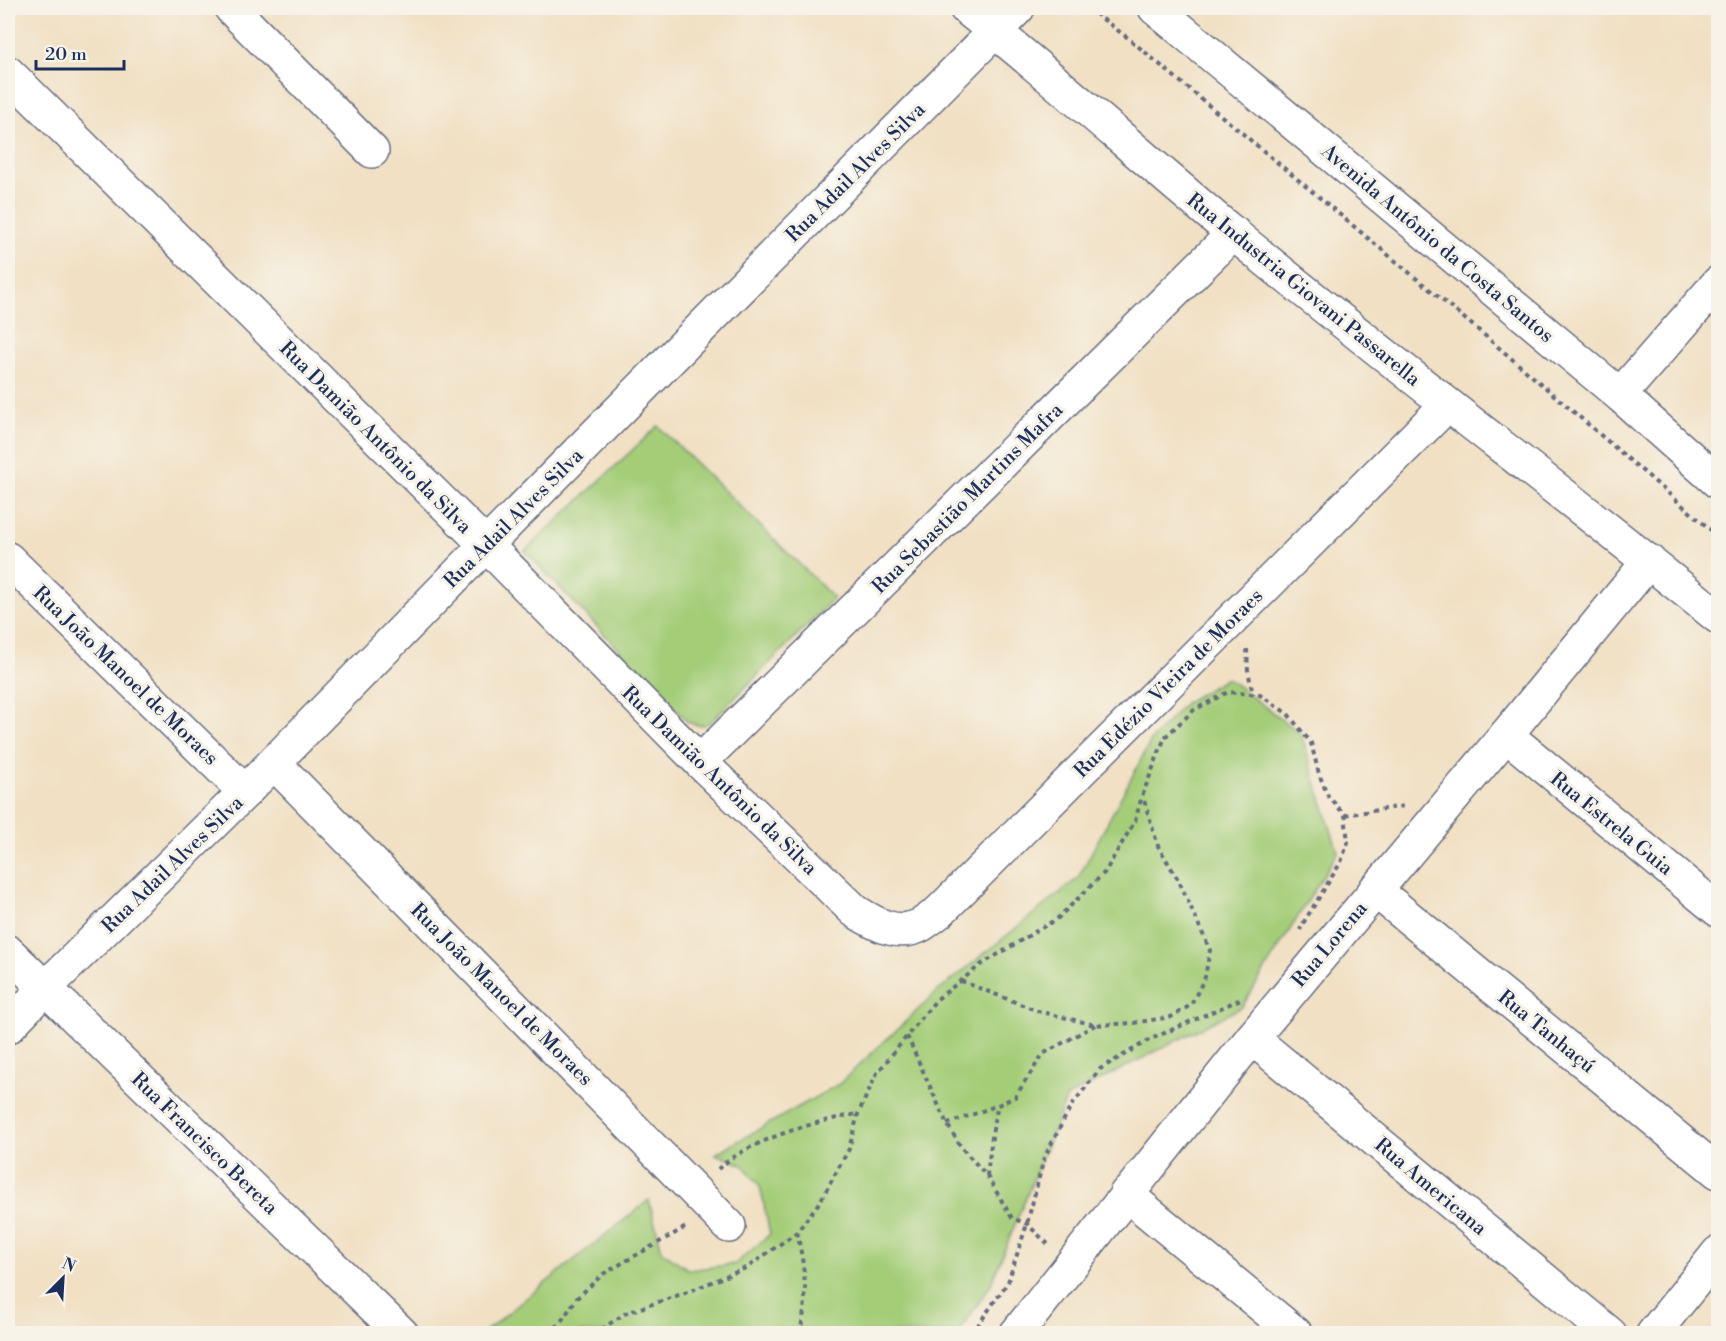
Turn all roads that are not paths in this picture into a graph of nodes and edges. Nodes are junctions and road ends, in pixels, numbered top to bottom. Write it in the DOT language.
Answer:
graph roads {
  1 [pos="231,8"];
  2 [pos="966,8"];
  3 [pos="1018,8"];
  4 [pos="1168,12"];
  5 [pos="995,31"];
  6 [pos="8,73"];
  7 [pos="372,152"];
  8 [pos="1234,233"];
  9 [pos="1719,283"];
  10 [pos="1620,395"];
  11 [pos="1447,405"];
  12 [pos="1719,482"];
  13 [pos="486,545"];
  14 [pos="8,559"];
  15 [pos="1649,561"];
  16 [pos="1719,616"];
  17 [pos="1506,735"];
  18 [pos="700,762"];
  19 [pos="274,763"];
  20 [pos="246,792"];
  21 [pos="1375,890"];
  22 [pos="1719,910"];
  23 [pos="875,924"];
  24 [pos="8,952"];
  25 [pos="45,988"];
  26 [pos="8,1027"];
  27 [pos="1252,1038"];
  28 [pos="1719,1172"];
  29 [pos="1126,1194"];
  30 [pos="713,1208"];
  31 [pos="1719,1252"];
  32 [pos="402,1334"];
  33 [pos="1016,1334"];
  34 [pos="1296,1334"];
  35 [pos="1610,1334"];
  36 [pos="1653,1334"];
  1 -- 7 [label="street"];
  2 -- 5 [label="street, Rua Industria Giovani Passarella"];
  3 -- 5 [label="street, Rua Adail Alves Silva"];
  4 -- 10 [label="street, Avenida Antônio da Costa Santos"];
  5 -- 8 [label="street, Rua Industria Giovani Passarella"];
  5 -- 13 [label="street, Rua Adail Alves Silva"];
  6 -- 13 [label="street, Rua Damião Antônio da Silva"];
  8 -- 11 [label="street, Rua Industria Giovani Passarella"];
  8 -- 18 [label="street, Rua Sebastião Martins Mafra"];
  9 -- 10 [label="street"];
  10 -- 12 [label="street, Avenida Antônio da Costa Santos"];
  11 -- 15 [label="street, Rua Industria Giovani Passarella"];
  11 -- 23 [label="street, Rua Edézio Vieira de Moraes"];
  13 -- 18 [label="street, Rua Damião Antônio da Silva"];
  13 -- 19 [label="street, Rua Adail Alves Silva"];
  14 -- 20 [label="street, Rua João Manoel de Moraes"];
  15 -- 16 [label="street"];
  15 -- 17 [label="street, Rua Lorena"];
  17 -- 21 [label="street, Rua Lorena"];
  17 -- 22 [label="street, Rua Estrela Guia"];
  18 -- 23 [label="street, Rua Damião Antônio da Silva"];
  19 -- 20 [label="street, Rua Adail Alves Silva"];
  19 -- 30 [label="street, Rua João Manoel de Moraes"];
  20 -- 25 [label="street, Rua Adail Alves Silva"];
  21 -- 27 [label="street, Rua Lorena"];
  21 -- 28 [label="street, Rua Tanhaçú"];
  24 -- 25 [label="street, Rua Francisco Bereta"];
  25 -- 26 [label="street, Rua Adail Alves Silva"];
  25 -- 32 [label="street, Rua Francisco Bereta"];
  27 -- 29 [label="street, Rua Lorena"];
  27 -- 35 [label="street, Rua Americana"];
  29 -- 33 [label="street, Rua Lorena"];
  29 -- 34 [label="street"];
  31 -- 36 [label="street"];
}
